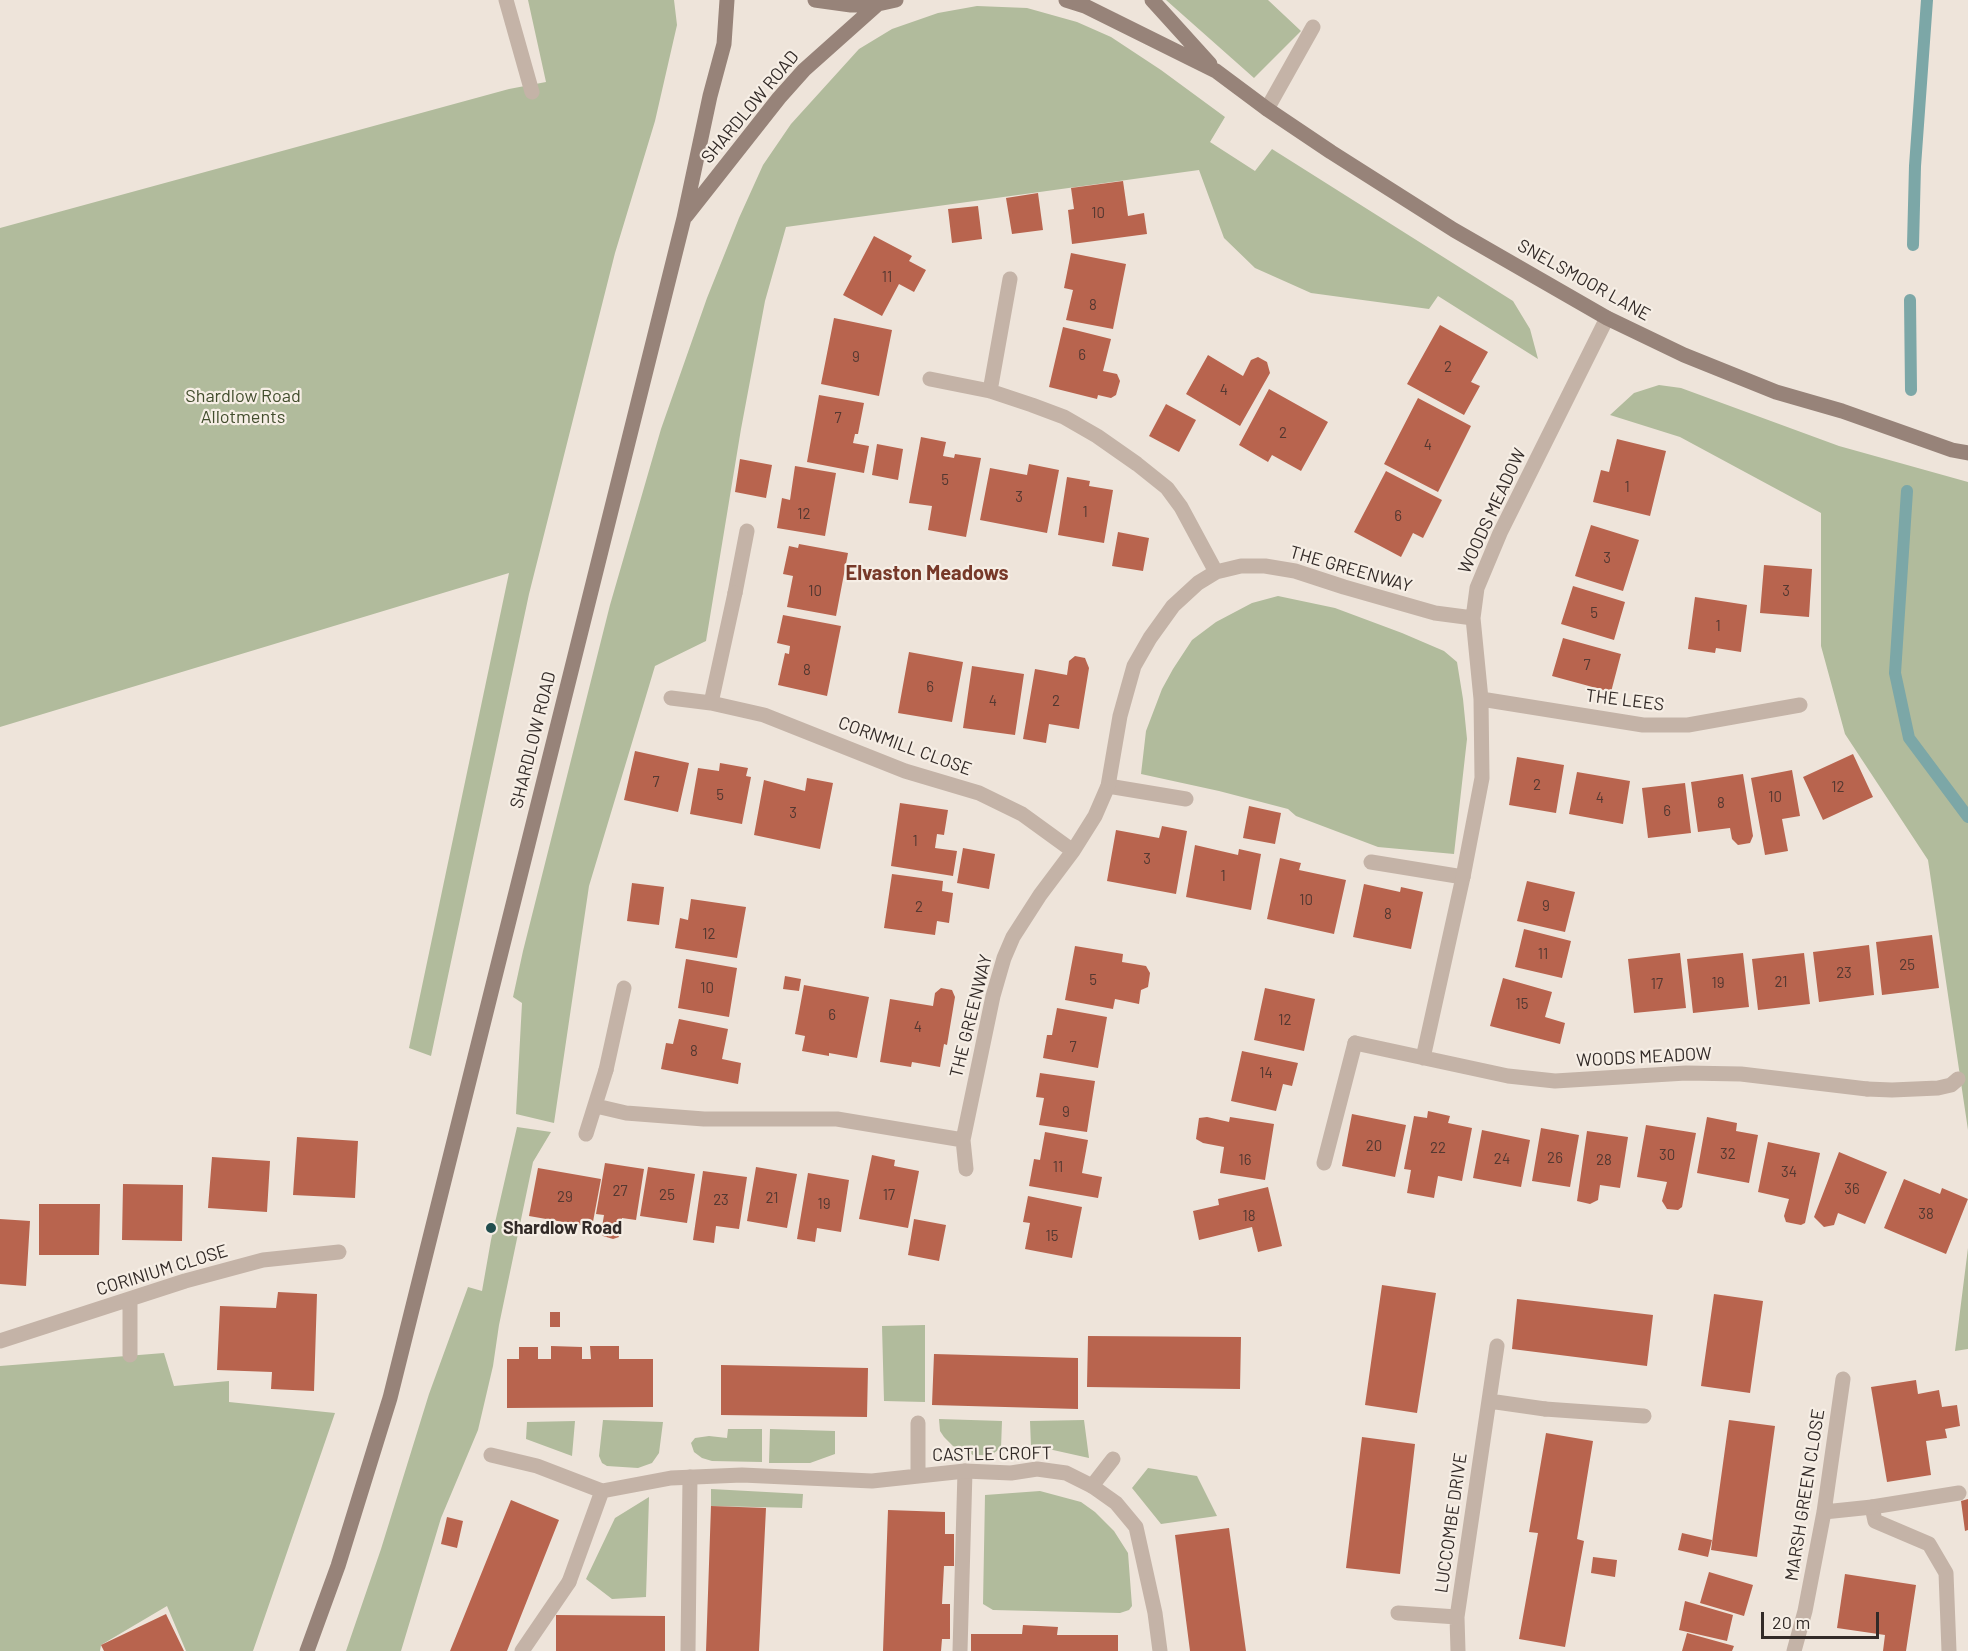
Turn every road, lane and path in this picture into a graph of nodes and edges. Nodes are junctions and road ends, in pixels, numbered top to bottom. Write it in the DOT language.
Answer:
graph roads {
  1 [pos="506,0"];
  2 [pos="727,0"];
  3 [pos="815,0"];
  4 [pos="896,0"];
  5 [pos="1066,0"];
  6 [pos="1152,0"];
  7 [pos="878,4"];
  8 [pos="1313,27"];
  9 [pos="1216,71"];
  10 [pos="532,92"];
  11 [pos="1267,108"];
  12 [pos="684,218"];
  13 [pos="1010,279"];
  14 [pos="1607,318"];
  15 [pos="930,379"];
  16 [pos="990,391"];
  17 [pos="1968,453"];
  18 [pos="747,531"];
  19 [pos="1216,572"];
  20 [pos="1473,618"];
  21 [pos="671,698"];
  22 [pos="1481,699"];
  23 [pos="711,703"];
  24 [pos="1800,705"];
  25 [pos="1108,786"];
  26 [pos="1186,799"];
  27 [pos="1073,851"];
  28 [pos="1371,862"];
  29 [pos="1463,877"];
  30 [pos="624,988"];
  31 [pos="1423,1058"];
  32 [pos="1958,1079"];
  33 [pos="596,1106"];
  34 [pos="586,1134"];
  35 [pos="963,1140"];
  36 [pos="1324,1163"];
  37 [pos="966,1169"];
  38 [pos="339,1252"];
  39 [pos="130,1299"];
  40 [pos="0,1341"];
  41 [pos="1497,1346"];
  42 [pos="130,1355"];
  43 [pos="1843,1379"];
  44 [pos="1489,1401"];
  45 [pos="1644,1416"];
  46 [pos="918,1423"];
  47 [pos="491,1455"];
  48 [pos="1113,1459"];
  49 [pos="965,1472"];
  50 [pos="918,1475"];
  51 [pos="690,1477"];
  52 [pos="1092,1486"];
  53 [pos="602,1491"];
  54 [pos="1959,1493"];
  55 [pos="1872,1507"];
  56 [pos="1824,1512"];
  57 [pos="1398,1613"];
  58 [pos="1457,1617"];
  59 [pos="307,1651"];
  60 [pos="522,1651"];
  61 [pos="688,1651"];
  62 [pos="960,1651"];
  63 [pos="1160,1651"];
  64 [pos="1458,1651"];
  65 [pos="1794,1651"];
  66 [pos="1949,1651"];
  1 -- 10 [label="street"];
  2 -- 12 [label="street, SHARDLOW ROAD"];
  3 -- 7 [label="street"];
  4 -- 7 [label="street"];
  5 -- 9 [label="street, SNELSMOOR LANE"];
  6 -- 9 [label="street, SNELSMOOR LANE"];
  7 -- 12 [label="street, SHARDLOW ROAD"];
  8 -- 11 [label="street"];
  9 -- 11 [label="street, SNELSMOOR LANE"];
  11 -- 14 [label="street, SNELSMOOR LANE"];
  12 -- 59 [label="street, SHARDLOW ROAD"];
  13 -- 16 [label="street"];
  14 -- 17 [label="street, SNELSMOOR LANE"];
  14 -- 20 [label="street, WOODS MEADOW"];
  15 -- 16 [label="street"];
  16 -- 19 [label="street"];
  18 -- 23 [label="street"];
  19 -- 20 [label="street, THE GREENWAY"];
  19 -- 25 [label="street, THE GREENWAY"];
  20 -- 22 [label="street, WOODS MEADOW"];
  21 -- 23 [label="street, CORNMILL CLOSE"];
  22 -- 24 [label="street, THE LEES"];
  22 -- 29 [label="street, WOODS MEADOW"];
  23 -- 27 [label="street, CORNMILL CLOSE"];
  25 -- 26 [label="street"];
  25 -- 27 [label="street, THE GREENWAY"];
  27 -- 35 [label="street, THE GREENWAY"];
  28 -- 29 [label="street"];
  29 -- 31 [label="street, WOODS MEADOW"];
  30 -- 33 [label="street"];
  31 -- 32 [label="street, WOODS MEADOW"];
  31 -- 36 [label="street, WOODS MEADOW"];
  33 -- 34 [label="street"];
  33 -- 35 [label="street"];
  35 -- 37 [label="street, THE GREENWAY"];
  38 -- 39 [label="street, CORINIUM CLOSE"];
  39 -- 40 [label="street, CORINIUM CLOSE"];
  39 -- 42 [label="street"];
  41 -- 44 [label="street, LUCCOMBE DRIVE"];
  43 -- 56 [label="street, MARSH GREEN CLOSE"];
  44 -- 45 [label="street"];
  44 -- 58 [label="street, LUCCOMBE DRIVE"];
  46 -- 50 [label="street, CASTLE CROFT"];
  47 -- 53 [label="street"];
  48 -- 52 [label="street"];
  49 -- 50 [label="street, CASTLE CROFT"];
  49 -- 52 [label="street, CASTLE CROFT"];
  49 -- 62 [label="street"];
  50 -- 51 [label="street, CASTLE CROFT"];
  51 -- 53 [label="street, CASTLE CROFT"];
  51 -- 61 [label="street"];
  52 -- 63 [label="street, CASTLE CROFT"];
  53 -- 60 [label="street"];
  54 -- 55 [label="street"];
  55 -- 56 [label="street"];
  55 -- 66 [label="street"];
  56 -- 65 [label="street, MARSH GREEN CLOSE"];
  57 -- 58 [label="street"];
  58 -- 64 [label="street, LUCCOMBE DRIVE"];
}
